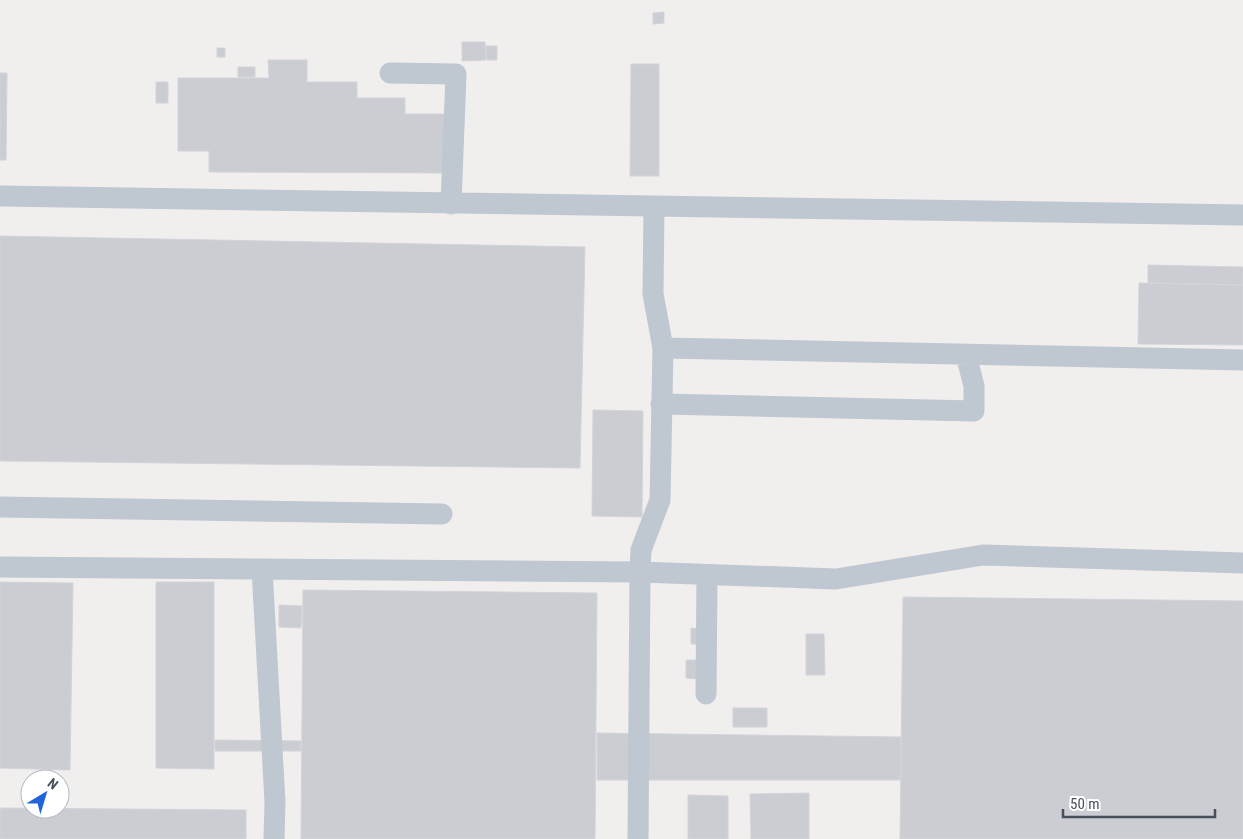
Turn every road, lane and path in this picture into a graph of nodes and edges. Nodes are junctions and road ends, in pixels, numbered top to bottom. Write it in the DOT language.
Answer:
graph roads {
  1 [pos="390,72"];
  2 [pos="0,196"];
  3 [pos="452,204"];
  4 [pos="654,207"];
  5 [pos="1243,215"];
  6 [pos="662,348"];
  7 [pos="966,355"];
  8 [pos="1243,360"];
  9 [pos="662,404"];
  10 [pos="0,507"];
  11 [pos="442,514"];
  12 [pos="1243,563"];
  13 [pos="0,566"];
  14 [pos="262,569"];
  15 [pos="640,572"];
  16 [pos="707,574"];
  17 [pos="706,694"];
  18 [pos="274,839"];
  19 [pos="638,839"];
  1 -- 3 [label="lane"];
  2 -- 3 [label="lane"];
  3 -- 4 [label="lane"];
  4 -- 5 [label="lane"];
  4 -- 6 [label="lane"];
  6 -- 7 [label="lane"];
  6 -- 9 [label="lane"];
  7 -- 8 [label="lane"];
  7 -- 9 [label="lane"];
  9 -- 15 [label="lane"];
  10 -- 11 [label="lane"];
  12 -- 16 [label="lane"];
  13 -- 14 [label="lane"];
  14 -- 15 [label="lane"];
  14 -- 18 [label="lane"];
  15 -- 16 [label="lane"];
  15 -- 19 [label="lane"];
  16 -- 17 [label="lane"];
}
